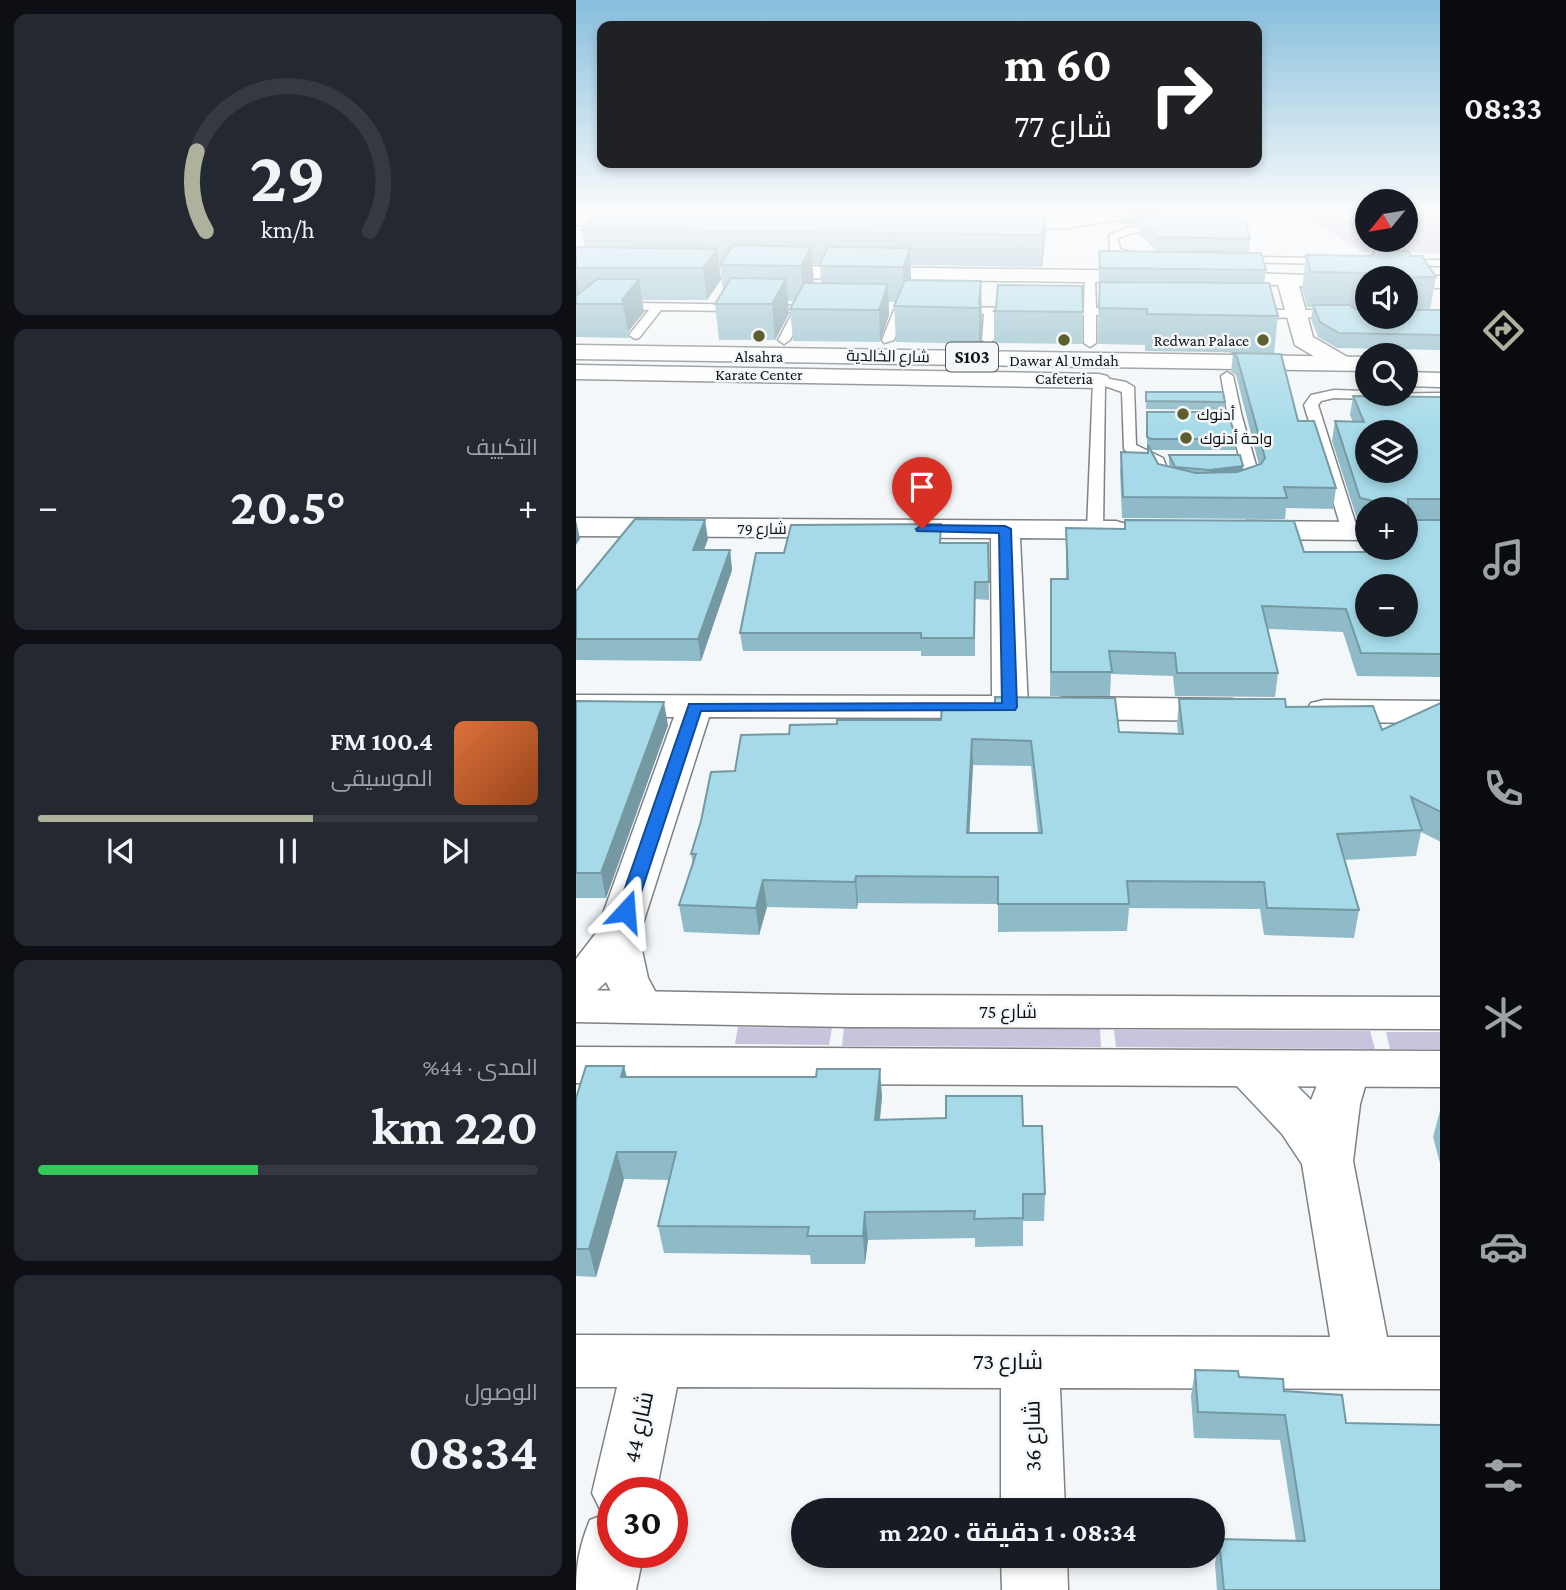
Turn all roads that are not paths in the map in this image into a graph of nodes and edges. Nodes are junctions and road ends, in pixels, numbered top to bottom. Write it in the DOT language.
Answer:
graph roads {
  1 [pos="1090,284"];
  2 [pos="1288,284"];
  3 [pos="815,297"];
  4 [pos="576,306"];
  5 [pos="597,306"];
  6 [pos="657,307"];
  7 [pos="805,309"];
  8 [pos="836,309"];
  9 [pos="899,310"];
  10 [pos="936,310"];
  11 [pos="990,311"];
  12 [pos="1091,312"];
  13 [pos="1146,313"];
  14 [pos="1242,314"];
  15 [pos="1355,314"];
  16 [pos="1296,315"];
  17 [pos="1355,316"];
  18 [pos="583,320"];
  19 [pos="635,335"];
  20 [pos="784,340"];
  21 [pos="888,340"];
  22 [pos="988,340"];
  23 [pos="1303,340"];
  24 [pos="1090,343"];
  25 [pos="576,352"];
  26 [pos="1255,363"];
  27 [pos="1343,364"];
  28 [pos="1355,364"];
  29 [pos="576,365"];
  30 [pos="1418,365"];
  31 [pos="1440,365"];
  32 [pos="576,372"];
  33 [pos="1355,379"];
  34 [pos="1418,379"];
  35 [pos="1440,380"];
  36 [pos="1099,381"];
  37 [pos="1224,388"];
  38 [pos="1440,397"];
  39 [pos="1310,405"];
  40 [pos="1440,405"];
  41 [pos="1149,457"];
  42 [pos="1173,457"];
  43 [pos="1196,484"];
  44 [pos="1221,484"];
  45 [pos="1355,523"];
  46 [pos="576,527"];
  47 [pos="1005,529"];
  48 [pos="1095,530"];
  49 [pos="1149,530"];
  50 [pos="1216,530"];
  51 [pos="1355,531"];
  52 [pos="576,706"];
  53 [pos="695,707"];
  54 [pos="1009,707"];
  55 [pos="1440,712"];
  56 [pos="617,936"];
  57 [pos="576,984"];
  58 [pos="576,1006"];
  59 [pos="640,1006"];
  60 [pos="1440,1013"];
  61 [pos="576,1065"];
  62 [pos="1250,1069"];
  63 [pos="1346,1069"];
  64 [pos="1440,1069"];
  65 [pos="1327,1161"];
  66 [pos="576,1361"];
  67 [pos="653,1361"];
  68 [pos="1030,1361"];
  69 [pos="1363,1361"];
  70 [pos="1440,1363"];
  71 [pos="628,1477"];
  72 [pos="1033,1498"];
  73 [pos="608,1568"];
  74 [pos="1034,1568"];
  75 [pos="603,1590"];
  76 [pos="1035,1590"];
  1 -- 12 [label="lane"];
  2 -- 16 [label="street"];
  3 -- 7 [label="lane"];
  4 -- 5 [label="lane"];
  5 -- 6 [label="lane"];
  5 -- 18 [label="lane"];
  6 -- 7 [label="lane"];
  6 -- 19 [label="lane"];
  7 -- 8 [label="lane"];
  7 -- 20 [label="lane"];
  9 -- 21 [label="lane"];
  10 -- 11 [label="lane"];
  11 -- 12 [label="lane"];
  11 -- 22 [label="lane"];
  12 -- 13 [label="lane"];
  12 -- 24 [label="lane"];
  14 -- 16 [label="lane"];
  15 -- 16 [label="lane"];
  16 -- 17 [label="lane"];
  16 -- 23 [label="street"];
  23 -- 26 [label="street"];
  23 -- 27 [label="street"];
  25 -- 26 [label="street, شارع الخالدية / S103"];
  26 -- 27 [label="street, شارع الخالدية / S103"];
  27 -- 28 [label="street, شارع الخالدية / S103"];
  29 -- 37 [label="street, شارع الخالدية / S103"];
  30 -- 31 [label="street"];
  32 -- 36 [label="street"];
  33 -- 37 [label="street, شارع الخالدية / S103"];
  34 -- 35 [label="street"];
  36 -- 41 [label="lane"];
  36 -- 48 [label="lane"];
  37 -- 44 [label="lane"];
  38 -- 39 [label="lane"];
  39 -- 40 [label="lane"];
  39 -- 45 [label="lane"];
  41 -- 42 [label="lane"];
  41 -- 43 [label="lane"];
  46 -- 47 [label="street, شارع 79"];
  47 -- 48 [label="street, شارع 79"];
  47 -- 54 [label="street"];
  48 -- 49 [label="street, شارع 79"];
  50 -- 51 [label="street"];
  52 -- 53 [label="street"];
  53 -- 54 [label="street"];
  53 -- 56 [label="street"];
  54 -- 55 [label="street"];
  56 -- 57 [label="street"];
  56 -- 59 [label="street"];
  58 -- 59 [label="street, شارع 75"];
  59 -- 60 [label="street, شارع 75"];
  61 -- 62 [label="street"];
  62 -- 63 [label="street"];
  62 -- 65 [label="street"];
  63 -- 64 [label="street"];
  63 -- 65 [label="street"];
  65 -- 69 [label="street"];
  66 -- 67 [label="street, شارع 73"];
  67 -- 68 [label="street, شارع 73"];
  67 -- 71 [label="street, شارع 44"];
  68 -- 69 [label="street, شارع 73"];
  68 -- 72 [label="street, شارع 36"];
  69 -- 70 [label="street, شارع 73"];
  73 -- 75 [label="street"];
  74 -- 76 [label="street"];
}
